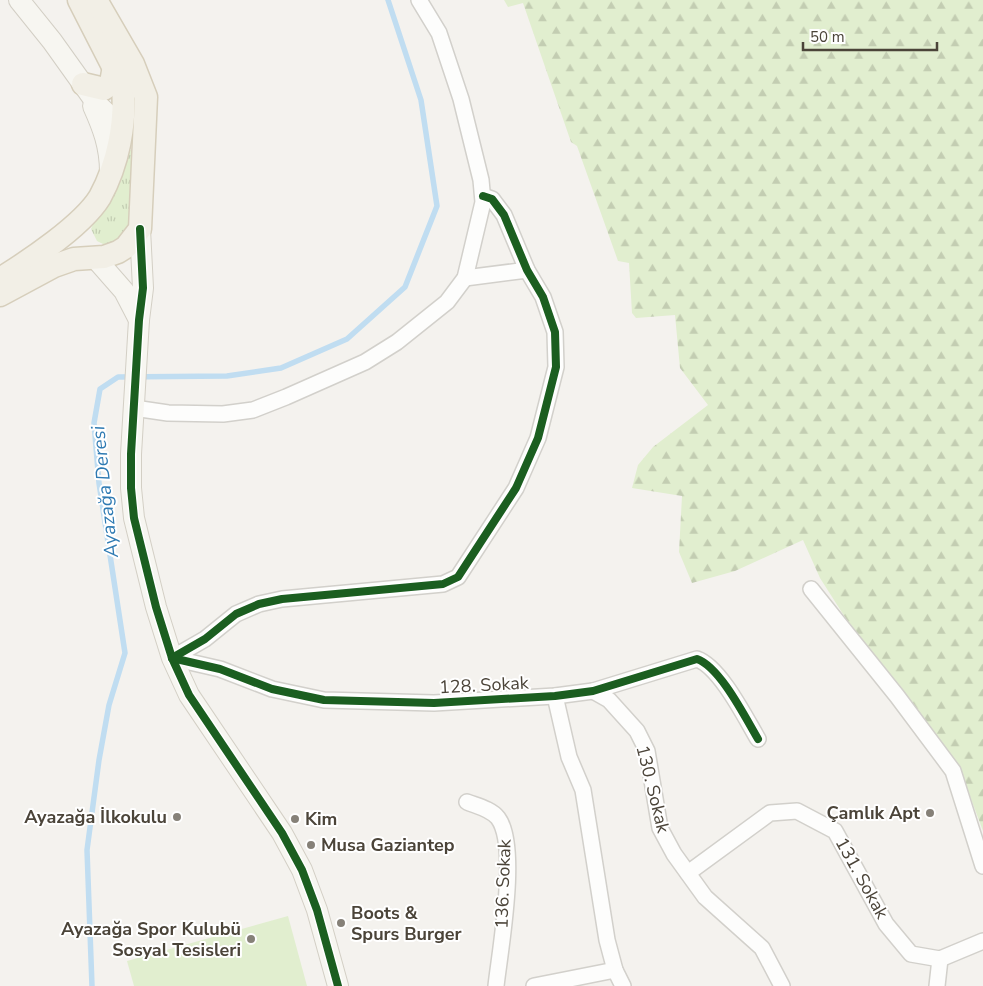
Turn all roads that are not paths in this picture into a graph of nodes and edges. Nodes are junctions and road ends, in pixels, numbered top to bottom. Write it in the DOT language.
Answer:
graph roads {
  1 [pos="19,0"];
  2 [pos="79,0"];
  3 [pos="96,0"];
  4 [pos="419,0"];
  5 [pos="114,66"];
  6 [pos="83,84"];
  7 [pos="121,127"];
  8 [pos="145,147"];
  9 [pos="110,174"];
  10 [pos="483,196"];
  11 [pos="86,214"];
  12 [pos="140,228"];
  13 [pos="95,258"];
  14 [pos="527,270"];
  15 [pos="465,278"];
  16 [pos="0,279"];
  17 [pos="0,295"];
  18 [pos="138,320"];
  19 [pos="134,408"];
  20 [pos="810,589"];
  21 [pos="172,658"];
  22 [pos="593,691"];
  23 [pos="555,696"];
  24 [pos="758,739"];
  25 [pos="467,802"];
  26 [pos="983,866"];
  27 [pos="688,873"];
  28 [pos="983,941"];
  29 [pos="940,959"];
  30 [pos="615,970"];
  31 [pos="338,986"];
  32 [pos="496,986"];
  33 [pos="534,986"];
  34 [pos="623,986"];
  35 [pos="782,986"];
  36 [pos="936,986"];
  1 -- 6 [label="street"];
  2 -- 5 [label="main road"];
  3 -- 8 [label="main road"];
  4 -- 10 [label="street"];
  5 -- 6 [label="main road"];
  5 -- 7 [label="main road"];
  6 -- 7 [label="street"];
  6 -- 9 [label="street"];
  7 -- 8 [label="main road"];
  7 -- 9 [label="main road"];
  8 -- 12 [label="main road"];
  9 -- 11 [label="main road"];
  10 -- 14 [label="street"];
  10 -- 15 [label="street"];
  11 -- 13 [label="main road"];
  11 -- 16 [label="main road"];
  12 -- 13 [label="main road"];
  12 -- 18 [label="street"];
  13 -- 17 [label="main road"];
  13 -- 18 [label="street"];
  14 -- 15 [label="street"];
  14 -- 21 [label="street"];
  15 -- 19 [label="street"];
  18 -- 19 [label="street"];
  19 -- 21 [label="street"];
  20 -- 26 [label="street"];
  21 -- 23 [label="street, 128. Sokak"];
  21 -- 31 [label="street"];
  22 -- 23 [label="street, 128. Sokak"];
  22 -- 24 [label="street, 128. Sokak"];
  22 -- 27 [label="street, 130. Sokak"];
  23 -- 30 [label="street"];
  25 -- 32 [label="street, 136. Sokak"];
  27 -- 29 [label="street, 131. Sokak"];
  27 -- 35 [label="street, 130. Sokak"];
  28 -- 29 [label="street"];
  29 -- 36 [label="street"];
  30 -- 33 [label="street"];
  30 -- 34 [label="street"];
}
